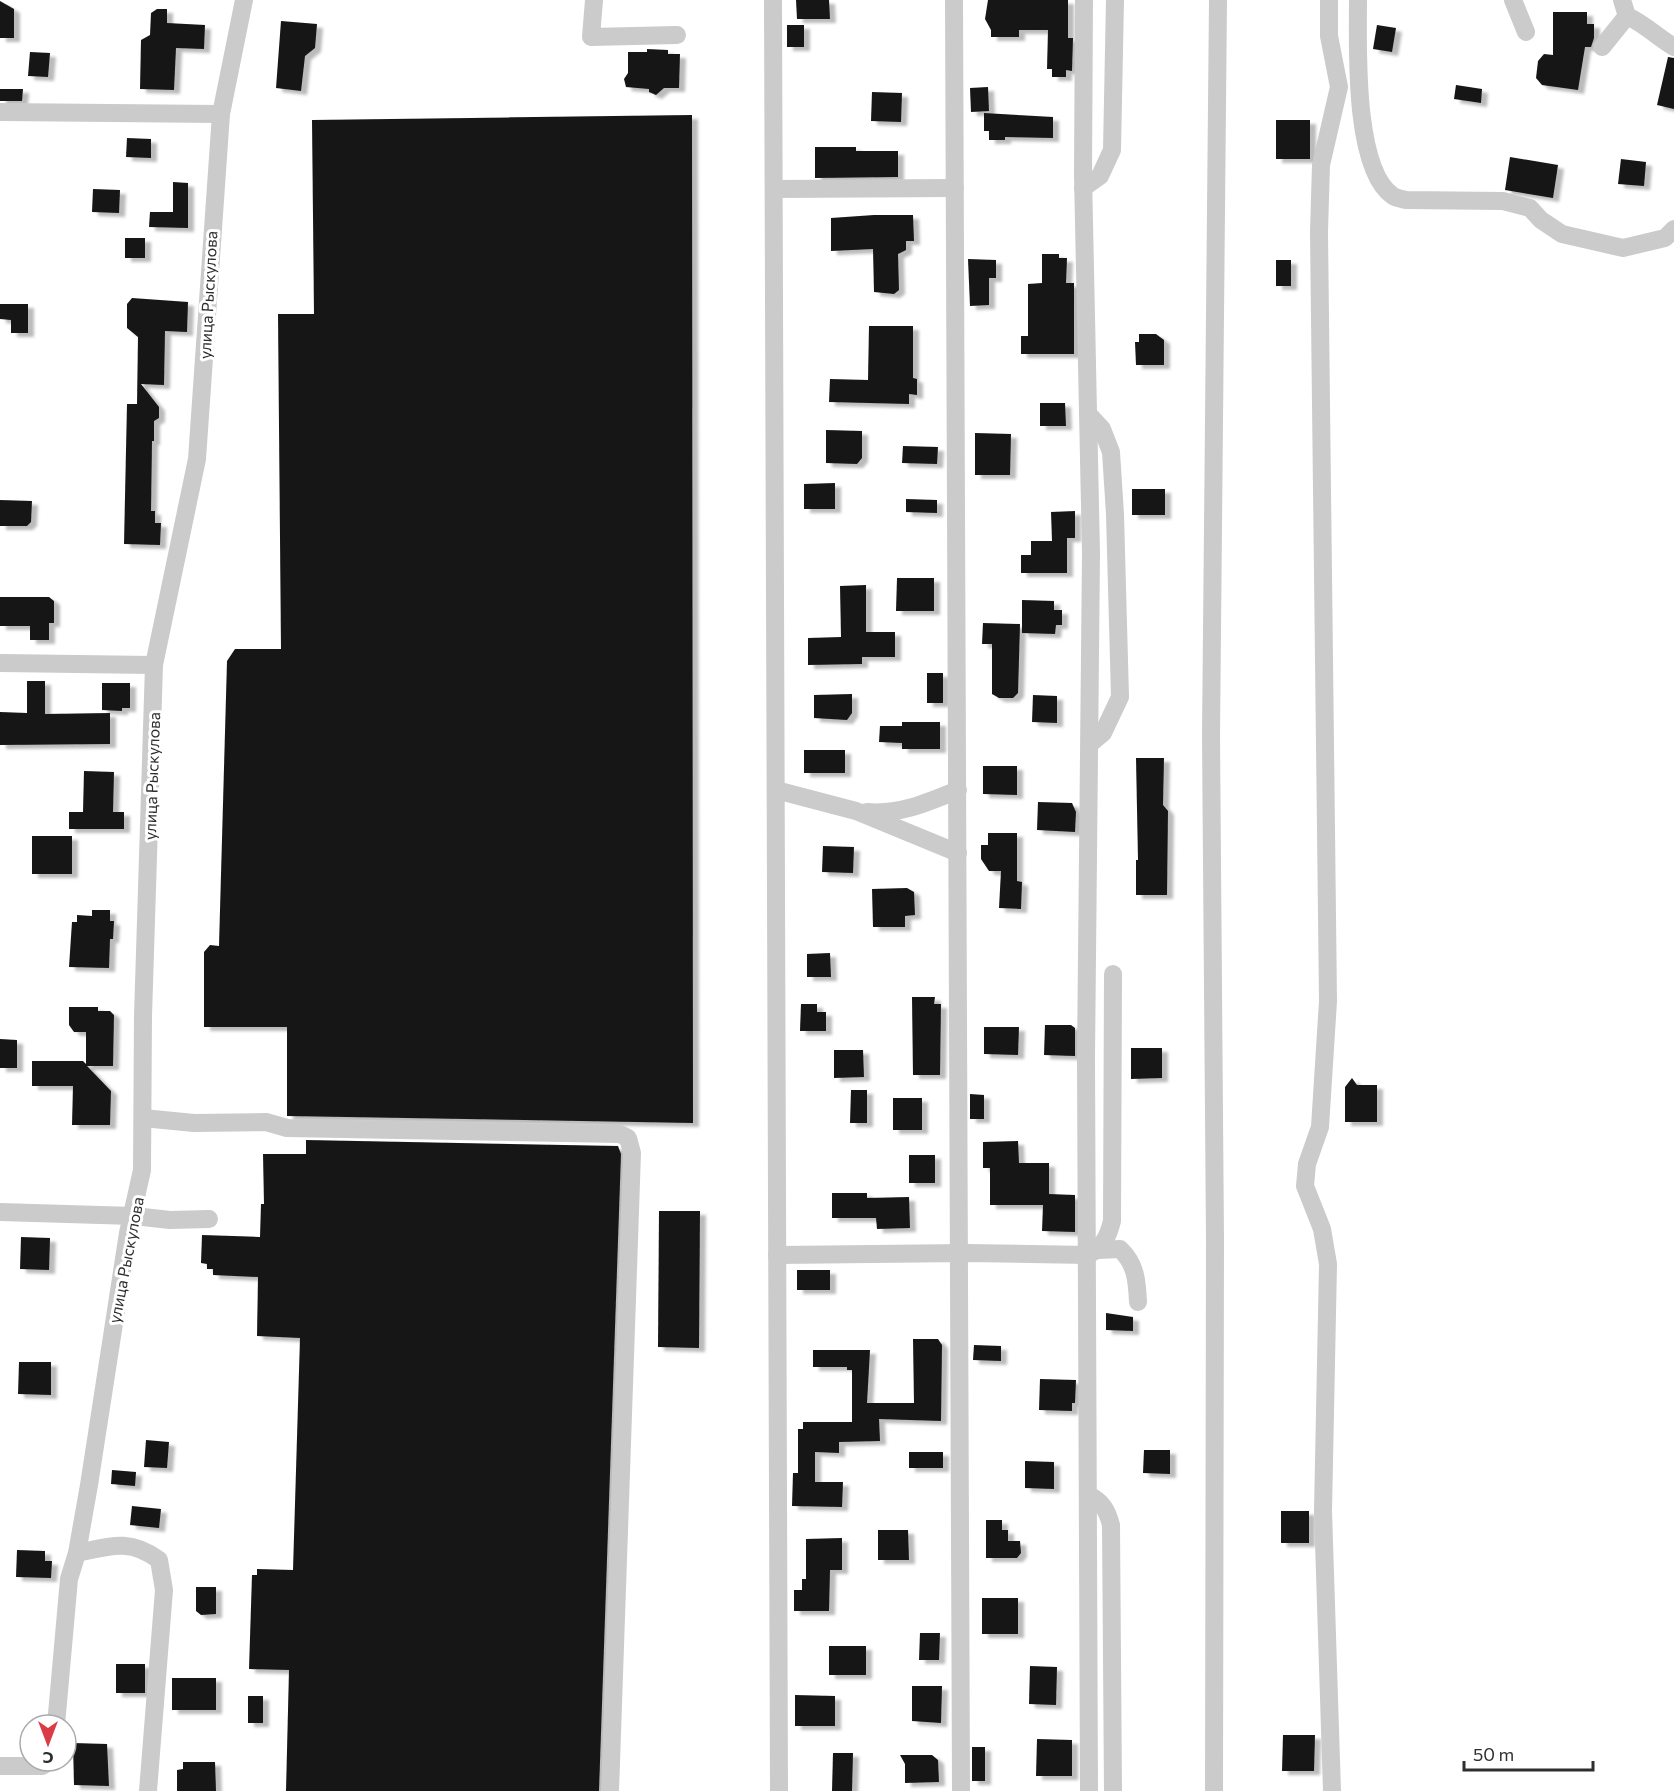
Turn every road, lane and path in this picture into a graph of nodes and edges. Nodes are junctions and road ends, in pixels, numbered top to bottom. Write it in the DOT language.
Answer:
graph roads {
  1 [pos="244,0"];
  2 [pos="594,0"];
  3 [pos="773,0"];
  4 [pos="954,0"];
  5 [pos="1084,0"];
  6 [pos="1115,0"];
  7 [pos="1218,0"];
  8 [pos="1329,0"];
  9 [pos="1358,0"];
  10 [pos="1513,0"];
  11 [pos="1625,8"];
  12 [pos="1526,32"];
  13 [pos="677,35"];
  14 [pos="1602,47"];
  15 [pos="1674,47"];
  16 [pos="0,112"];
  17 [pos="221,114"];
  18 [pos="956,188"];
  19 [pos="1083,188"];
  20 [pos="774,189"];
  21 [pos="1674,228"];
  22 [pos="1088,414"];
  23 [pos="0,663"];
  24 [pos="154,665"];
  25 [pos="1090,744"];
  26 [pos="776,790"];
  27 [pos="958,790"];
  28 [pos="856,811"];
  29 [pos="958,853"];
  30 [pos="1113,974"];
  31 [pos="143,1118"];
  32 [pos="0,1212"];
  33 [pos="134,1216"];
  34 [pos="209,1219"];
  35 [pos="958,1253"];
  36 [pos="1093,1253"];
  37 [pos="777,1255"];
  38 [pos="1138,1302"];
  39 [pos="1088,1495"];
  40 [pos="77,1553"];
  41 [pos="57,1713"];
  42 [pos="18,1765"];
  43 [pos="0,1766"];
  44 [pos="148,1791"];
  45 [pos="610,1791"];
  46 [pos="779,1791"];
  47 [pos="961,1791"];
  48 [pos="1089,1791"];
  49 [pos="1113,1791"];
  50 [pos="1214,1791"];
  51 [pos="1332,1791"];
  1 -- 17 [label="street, улица Рыскулова"];
  2 -- 13 [label="street"];
  3 -- 20 [label="street"];
  4 -- 18 [label="street"];
  5 -- 19 [label="street"];
  6 -- 19 [label="street"];
  7 -- 50 [label="street"];
  8 -- 51 [label="street"];
  9 -- 21 [label="street"];
  10 -- 12 [label="street"];
  11 -- 14 [label="street"];
  11 -- 15 [label="street"];
  16 -- 17 [label="street"];
  17 -- 24 [label="street, улица Рыскулова"];
  18 -- 20 [label="street"];
  18 -- 27 [label="street"];
  19 -- 22 [label="street"];
  20 -- 26 [label="street"];
  22 -- 25 [label="street"];
  22 -- 25 [label="street"];
  23 -- 24 [label="street"];
  24 -- 31 [label="street, улица Рыскулова"];
  25 -- 36 [label="street"];
  26 -- 28 [label="street"];
  26 -- 37 [label="street"];
  27 -- 28 [label="street"];
  27 -- 29 [label="street"];
  28 -- 29 [label="street"];
  29 -- 35 [label="street"];
  30 -- 36 [label="street"];
  31 -- 33 [label="street, улица Рыскулова"];
  31 -- 45 [label="street"];
  32 -- 33 [label="street"];
  33 -- 34 [label="street"];
  33 -- 40 [label="street, улица Рыскулова"];
  35 -- 36 [label="street"];
  35 -- 37 [label="street"];
  35 -- 47 [label="street"];
  36 -- 38 [label="street"];
  36 -- 39 [label="street"];
  37 -- 46 [label="street"];
  39 -- 48 [label="street"];
  39 -- 49 [label="street"];
  40 -- 41 [label="street, улица Рыскулова"];
  40 -- 44 [label="street"];
  42 -- 43 [label="street"];
}
